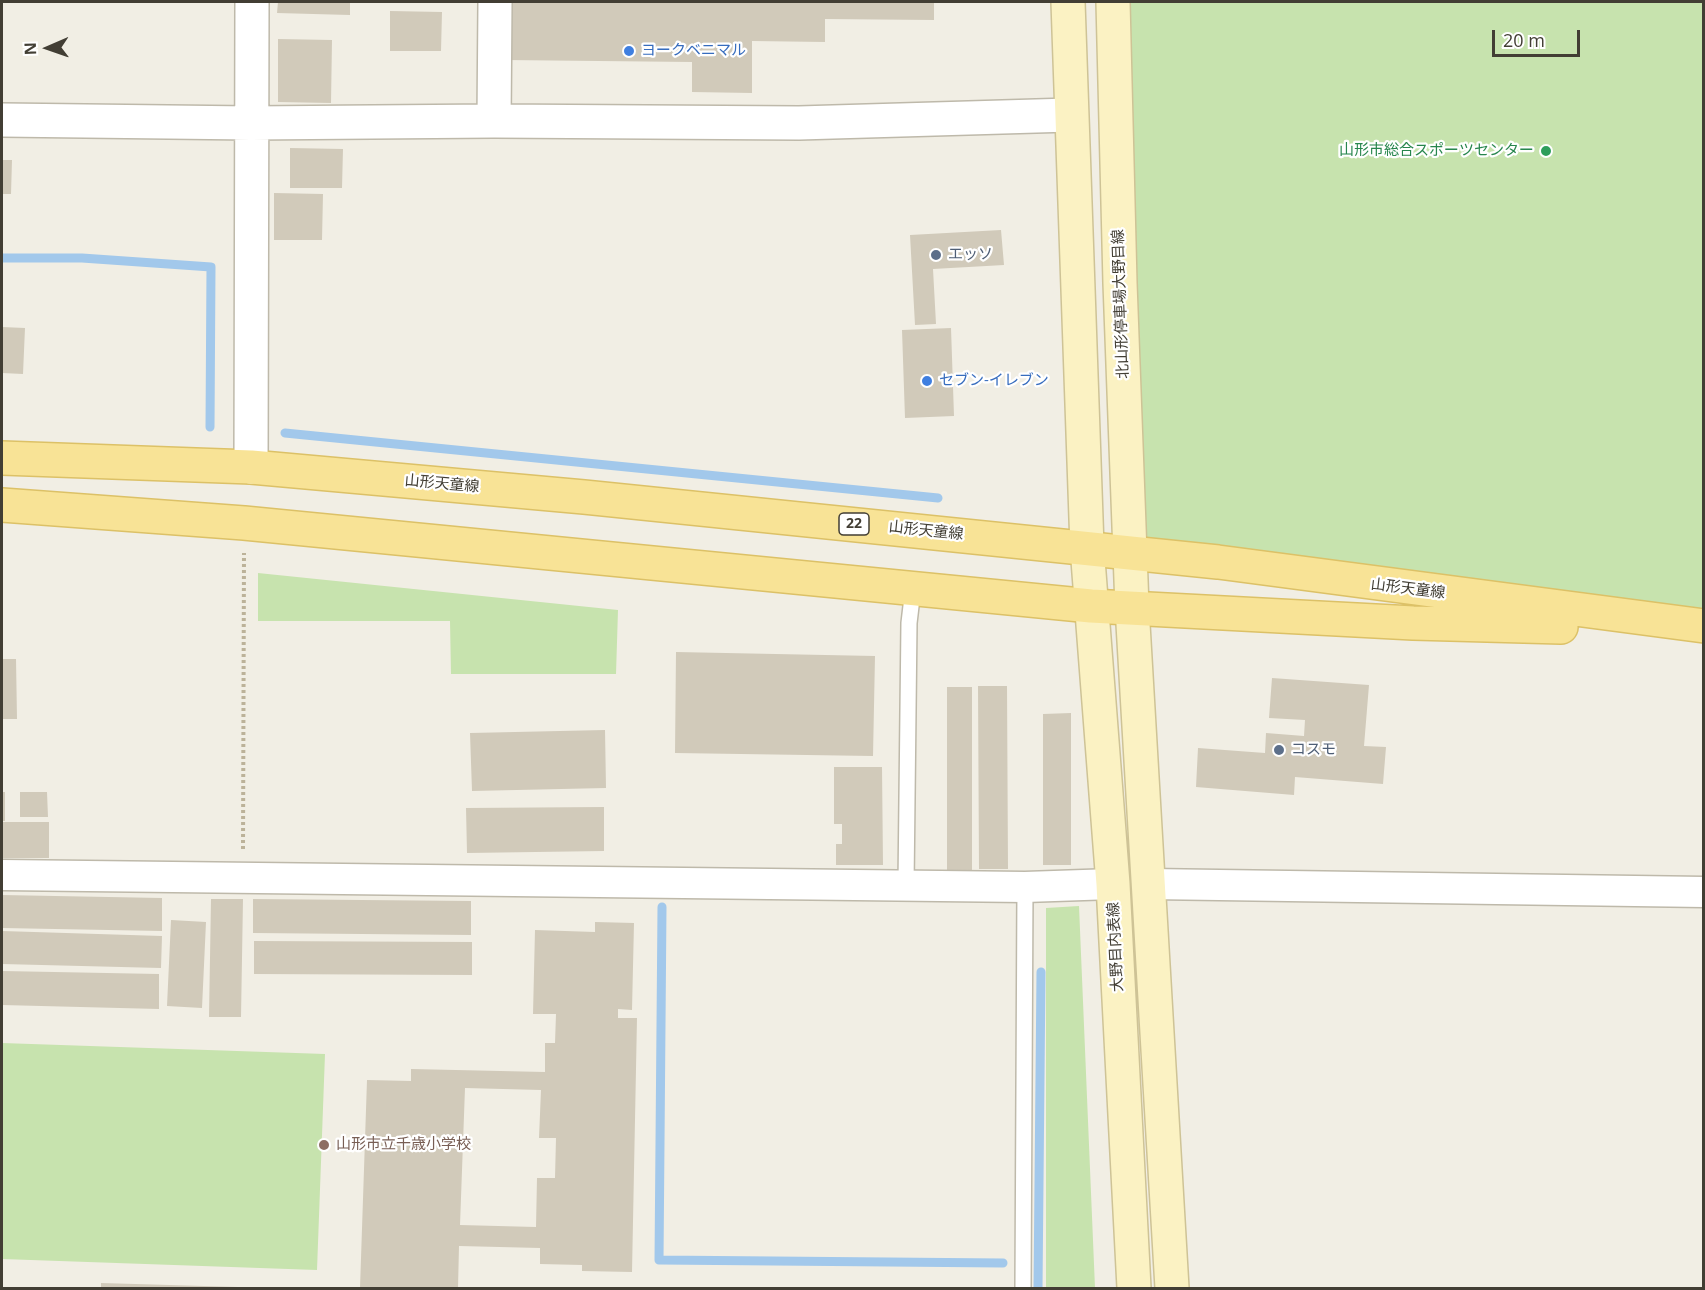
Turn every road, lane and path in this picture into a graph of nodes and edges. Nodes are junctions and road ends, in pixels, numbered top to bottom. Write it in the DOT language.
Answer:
graph roads {
  1 [pos="252,2"];
  2 [pos="495,2"];
  3 [pos="1068,2"];
  4 [pos="1113,2"];
  5 [pos="1070,115"];
  6 [pos="2,120"];
  7 [pos="494,121"];
  8 [pos="251,123"];
  9 [pos="2,458"];
  10 [pos="251,467"];
  11 [pos="2,505"];
  12 [pos="244,523"];
  13 [pos="1087,547"];
  14 [pos="1132,553"];
  15 [pos="913,589"];
  16 [pos="1091,606"];
  17 [pos="1132,607"];
  18 [pos="1704,628"];
  19 [pos="2,875"];
  20 [pos="243,877"];
  21 [pos="1113,884"];
  22 [pos="1150,884"];
  23 [pos="906,885"];
  24 [pos="1025,887"];
  25 [pos="1704,892"];
  26 [pos="1023,1288"];
  27 [pos="1134,1288"];
  28 [pos="1172,1288"];
  1 -- 8 [label="street"];
  2 -- 7 [label="street"];
  3 -- 5 [label="main road"];
  4 -- 14 [label="main road, 北山形停車場大野目線"];
  5 -- 7 [label="street"];
  5 -- 13 [label="main road"];
  6 -- 8 [label="street"];
  7 -- 8 [label="street"];
  8 -- 10 [label="street"];
  9 -- 10 [label="main road, 山形天童線 / 22"];
  10 -- 13 [label="main road, 山形天童線 / 22"];
  11 -- 12 [label="main road, 山形天童線 / 22"];
  12 -- 15 [label="main road, 山形天童線 / 22"];
  12 -- 20 [label="path"];
  13 -- 14 [label="main road, 山形天童線 / 22"];
  13 -- 16 [label="main road"];
  14 -- 17 [label="main road, 北山形停車場大野目線"];
  14 -- 18 [label="main road, 山形天童線 / 22"];
  15 -- 16 [label="main road, 山形天童線 / 22"];
  15 -- 23 [label="lane"];
  16 -- 17 [label="main road, 山形天童線 / 22"];
  16 -- 21 [label="main road, 大野目内表線"];
  17 -- 18 [label="main road, 山形天童線 / 22"];
  17 -- 22 [label="main road"];
  19 -- 20 [label="street"];
  20 -- 23 [label="street"];
  21 -- 24 [label="street"];
  21 -- 27 [label="main road, 大野目内表線"];
  22 -- 25 [label="street"];
  22 -- 28 [label="main road"];
  23 -- 24 [label="street"];
  24 -- 26 [label="lane"];
}
